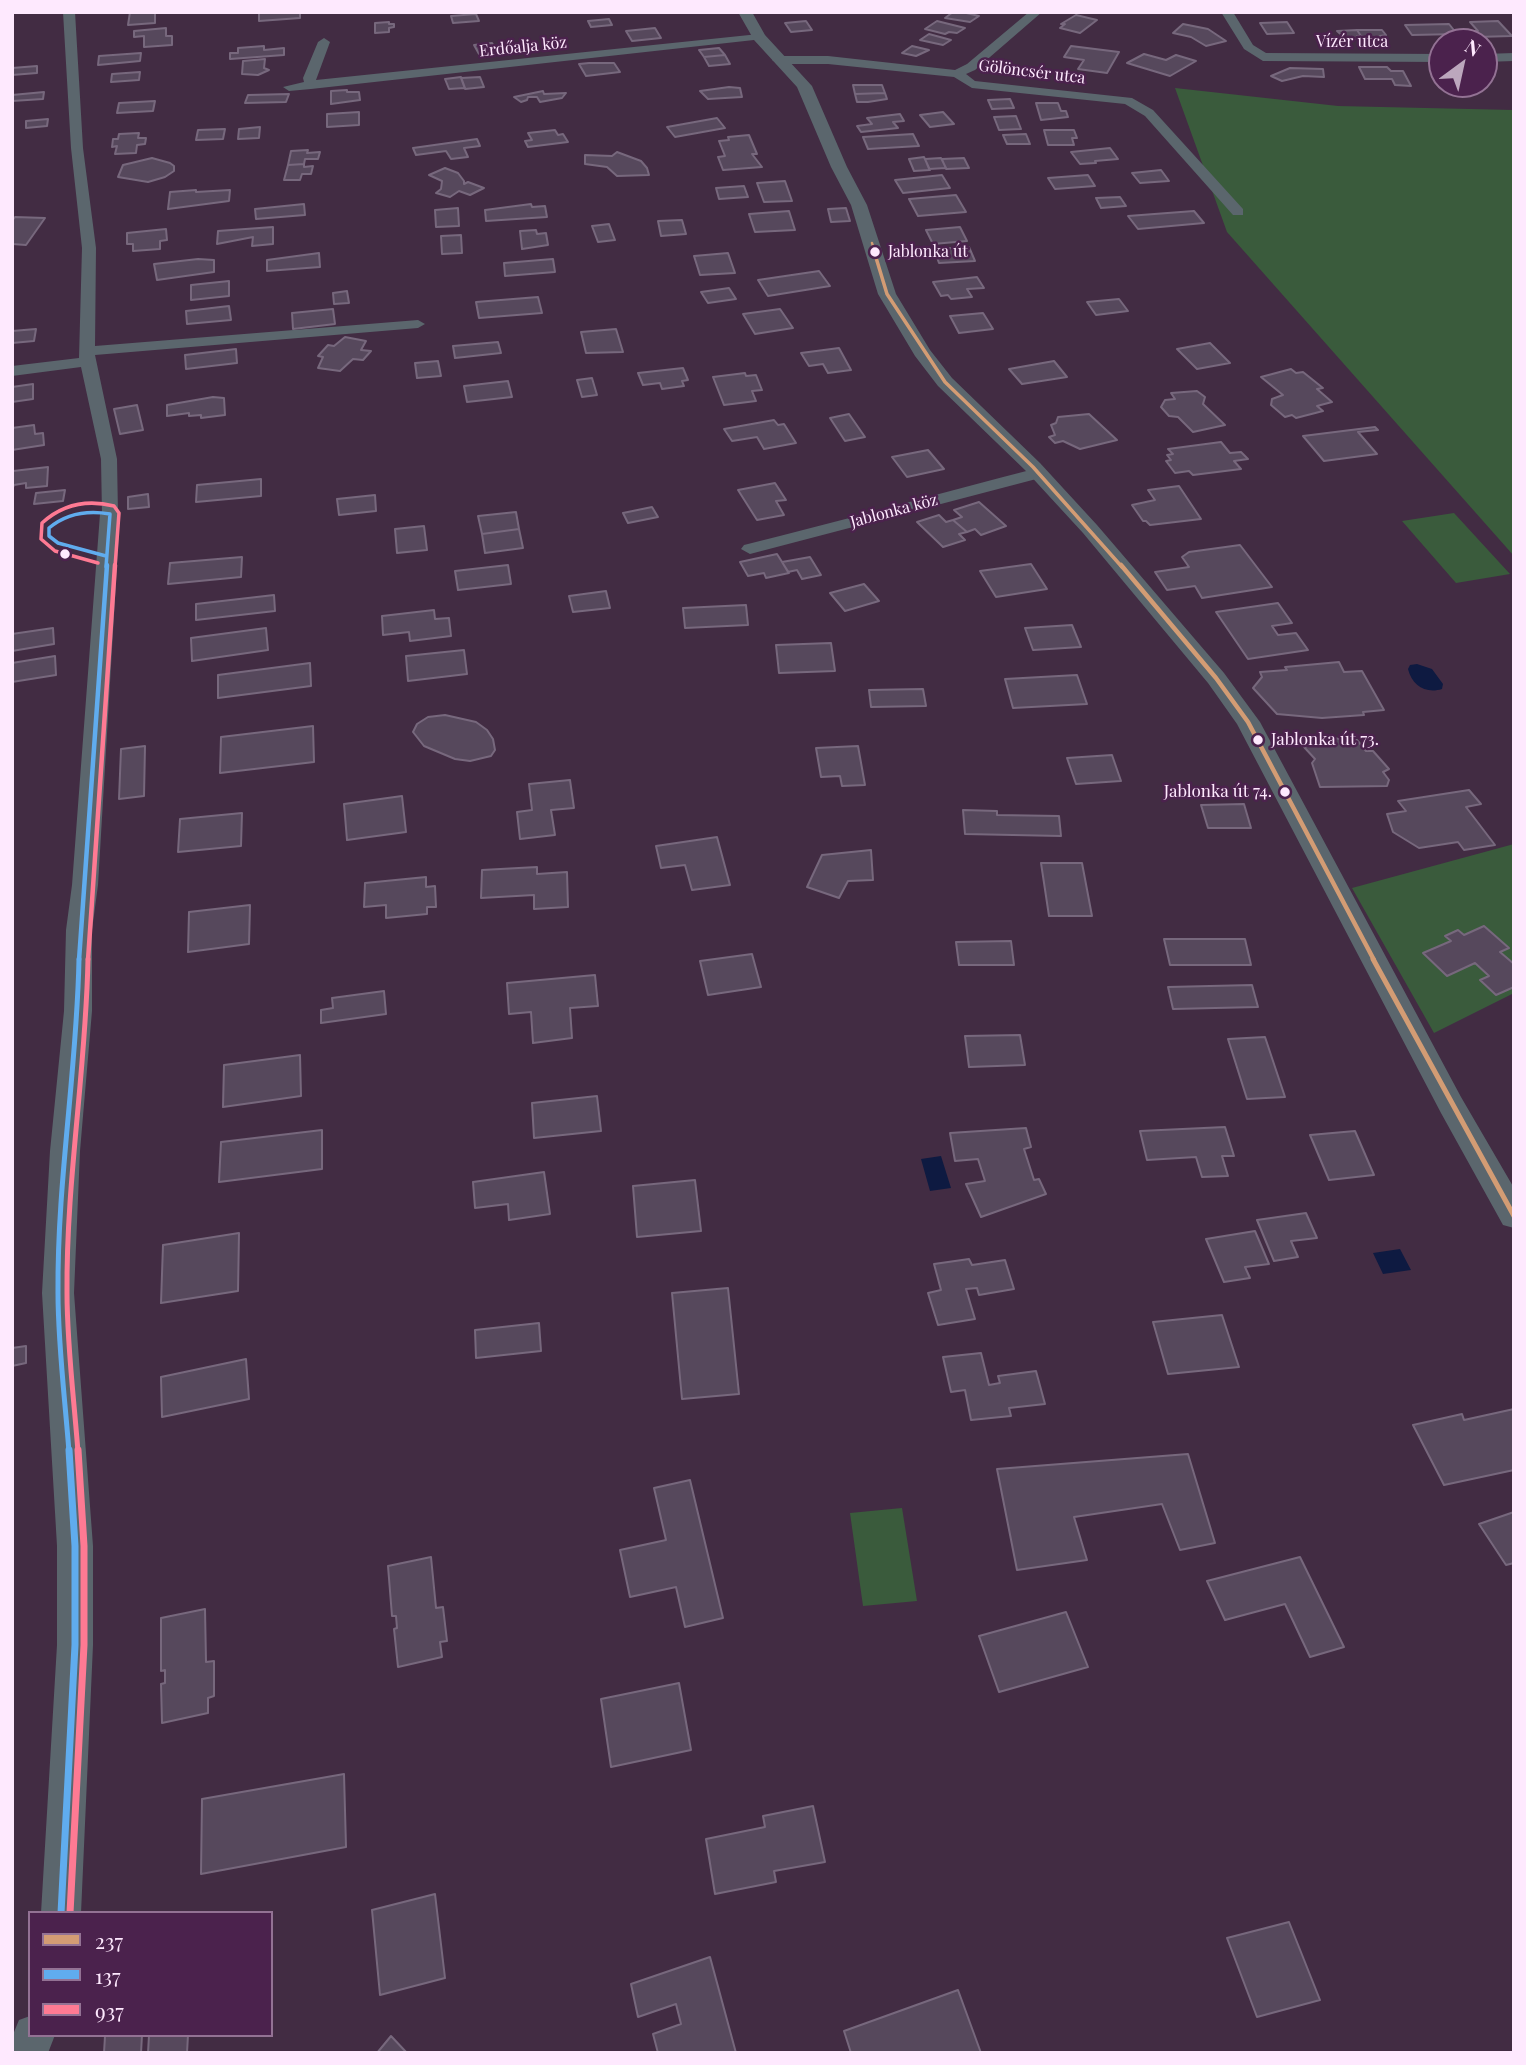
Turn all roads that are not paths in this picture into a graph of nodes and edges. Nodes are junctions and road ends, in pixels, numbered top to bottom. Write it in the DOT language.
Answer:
graph roads {
  1 [pos="69,12"];
  2 [pos="745,12"];
  3 [pos="1036,12"];
  4 [pos="1227,12"];
  5 [pos="759,37"];
  6 [pos="324,42"];
  7 [pos="1428,58"];
  8 [pos="778,60"];
  9 [pos="957,74"];
  10 [pos="311,85"];
  11 [pos="289,87"];
  12 [pos="1238,212"];
  13 [pos="418,323"];
  14 [pos="87,357"];
  15 [pos="12,371"];
  16 [pos="1038,473"];
  17 [pos="110,514"];
  18 [pos="750,549"];
  19 [pos="1514,1216"];
  20 [pos="61,1911"];
  1 -- 14 [label="street"];
  2 -- 5 [label="street"];
  3 -- 9 [label="street"];
  4 -- 7 [label="street, Vízér utca"];
  5 -- 8 [label="street"];
  5 -- 10 [label="street, Erdőalja köz"];
  6 -- 10 [label="street"];
  8 -- 9 [label="street, Gölöncsér utca"];
  8 -- 16 [label="street"];
  9 -- 12 [label="street, Gölöncsér utca"];
  10 -- 11 [label="street, Erdőalja köz"];
  13 -- 14 [label="street"];
  14 -- 15 [label="street"];
  14 -- 17 [label="street"];
  16 -- 18 [label="street, Jablonka köz"];
  16 -- 19 [label="street"];
  17 -- 20 [label="street"];
}
